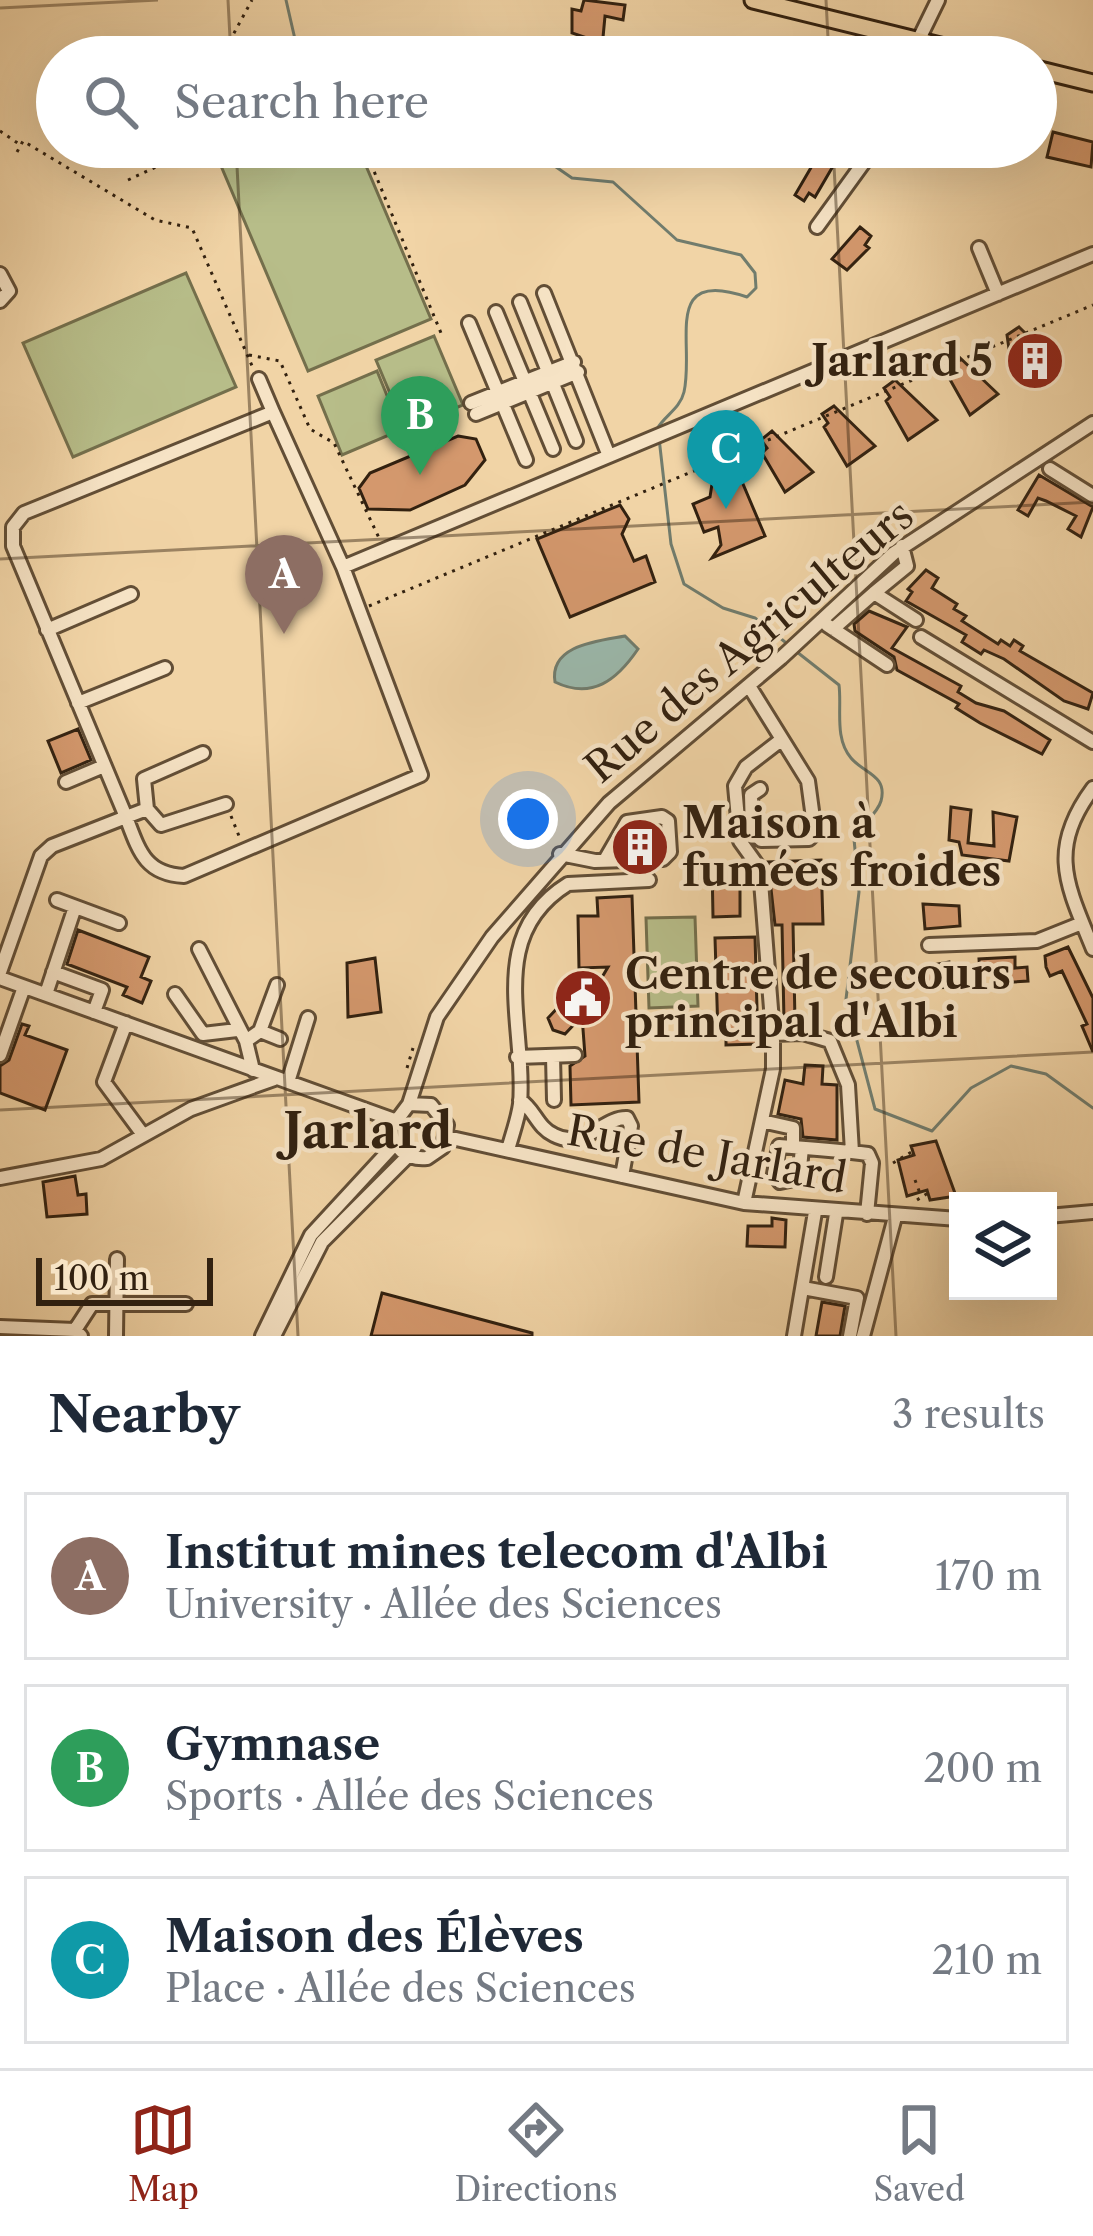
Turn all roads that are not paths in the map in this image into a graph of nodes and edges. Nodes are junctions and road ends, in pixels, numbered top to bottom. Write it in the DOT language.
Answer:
graph roads {
  1 [pos="753,0"];
  2 [pos="938,0"];
  3 [pos="898,36"];
  4 [pos="920,36"];
  5 [pos="1057,74"];
  6 [pos="1093,83"];
  7 [pos="860,168"];
  8 [pos="818,227"];
  9 [pos="979,248"];
  10 [pos="1093,254"];
  11 [pos="0,274"];
  12 [pos="544,293"];
  13 [pos="998,293"];
  14 [pos="0,302"];
  15 [pos="520,302"];
  16 [pos="496,312"];
  17 [pos="469,322"];
  18 [pos="576,367"];
  19 [pos="550,378"];
  20 [pos="259,379"];
  21 [pos="527,387"];
  22 [pos="500,398"];
  23 [pos="474,408"];
  24 [pos="273,412"];
  25 [pos="1093,423"];
  26 [pos="576,440"];
  27 [pos="553,449"];
  28 [pos="609,456"];
  29 [pos="526,460"];
  30 [pos="1050,469"];
  31 [pos="1093,496"];
  32 [pos="902,546"];
  33 [pos="343,567"];
  34 [pos="874,593"];
  35 [pos="131,594"];
  36 [pos="916,620"];
  37 [pos="827,625"];
  38 [pos="47,630"];
  39 [pos="921,637"];
  40 [pos="887,665"];
  41 [pos="165,668"];
  42 [pos="749,686"];
  43 [pos="78,703"];
  44 [pos="781,740"];
  45 [pos="1093,742"];
  46 [pos="203,753"];
  47 [pos="104,766"];
  48 [pos="65,782"];
  49 [pos="760,788"];
  50 [pos="1090,796"];
  51 [pos="226,804"];
  52 [pos="147,809"];
  53 [pos="125,817"];
  54 [pos="560,854"];
  55 [pos="605,860"];
  56 [pos="649,880"];
  57 [pos="57,900"];
  58 [pos="75,907"];
  59 [pos="119,923"];
  60 [pos="1082,923"];
  61 [pos="928,945"];
  62 [pos="199,949"];
  63 [pos="1093,949"];
  64 [pos="53,972"];
  65 [pos="0,975"];
  66 [pos="277,985"];
  67 [pos="24,987"];
  68 [pos="46,994"];
  69 [pos="175,994"];
  70 [pos="94,1012"];
  71 [pos="308,1018"];
  72 [pos="126,1023"];
  73 [pos="260,1031"];
  74 [pos="772,1034"];
  75 [pos="242,1036"];
  76 [pos="280,1039"];
  77 [pos="0,1054"];
  78 [pos="575,1055"];
  79 [pos="553,1056"];
  80 [pos="518,1058"];
  81 [pos="253,1070"];
  82 [pos="412,1074"];
  83 [pos="281,1080"];
  84 [pos="520,1100"];
  85 [pos="554,1100"];
  86 [pos="409,1104"];
  87 [pos="430,1105"];
  88 [pos="394,1120"];
  89 [pos="762,1121"];
  90 [pos="141,1132"];
  91 [pos="447,1137"];
  92 [pos="394,1144"];
  93 [pos="508,1150"];
  94 [pos="851,1152"];
  95 [pos="408,1156"];
  96 [pos="622,1176"];
  97 [pos="0,1178"];
  98 [pos="744,1203"];
  99 [pos="815,1212"];
  100 [pos="1093,1212"];
  101 [pos="836,1214"];
  102 [pos="867,1214"];
  103 [pos="1057,1215"];
  104 [pos="896,1217"];
  105 [pos="949,1219"];
  106 [pos="117,1258"];
  107 [pos="826,1277"];
  108 [pos="803,1288"];
  109 [pos="116,1301"];
  110 [pos="186,1304"];
  111 [pos="0,1327"];
  112 [pos="78,1333"];
  113 [pos="116,1336"];
  114 [pos="262,1336"];
  115 [pos="274,1336"];
  116 [pos="794,1336"];
  117 [pos="850,1336"];
  118 [pos="863,1336"];
  1 -- 3 [label="main road"];
  2 -- 4 [label="street"];
  5 -- 6 [label="main road"];
  7 -- 8 [label="street"];
  9 -- 13 [label="street"];
  10 -- 13 [label="street"];
  11 -- 14 [label="street"];
  12 -- 18 [label="street"];
  13 -- 28 [label="street"];
  15 -- 19 [label="street"];
  16 -- 21 [label="street"];
  17 -- 22 [label="street"];
  18 -- 19 [label="street"];
  18 -- 28 [label="street"];
  19 -- 21 [label="street"];
  19 -- 26 [label="street"];
  20 -- 24 [label="street"];
  21 -- 22 [label="street"];
  21 -- 27 [label="street"];
  22 -- 23 [label="street"];
  22 -- 29 [label="street"];
  24 -- 33 [label="street"];
  24 -- 38 [label="street"];
  25 -- 32 [label="street, Rue des Agriculteurs"];
  28 -- 33 [label="street"];
  30 -- 31 [label="street"];
  32 -- 34 [label="street"];
  32 -- 37 [label="street, Rue des Agriculteurs"];
  33 -- 53 [label="street"];
  34 -- 36 [label="street"];
  34 -- 37 [label="street"];
  35 -- 38 [label="street"];
  37 -- 40 [label="street"];
  37 -- 42 [label="street, Rue des Agriculteurs"];
  38 -- 43 [label="street"];
  39 -- 45 [label="street"];
  41 -- 43 [label="street"];
  42 -- 44 [label="street"];
  42 -- 54 [label="street, Rue des Agriculteurs"];
  43 -- 47 [label="street"];
  44 -- 49 [label="street"];
  44 -- 74 [label="street"];
  46 -- 52 [label="street"];
  47 -- 48 [label="street"];
  47 -- 53 [label="street"];
  50 -- 60 [label="street"];
  51 -- 52 [label="street"];
  52 -- 53 [label="street"];
  53 -- 65 [label="street"];
  54 -- 55 [label="street"];
  54 -- 82 [label="street, Rue des Agriculteurs"];
  55 -- 55 [label="street"];
  56 -- 80 [label="street"];
  57 -- 58 [label="street"];
  58 -- 59 [label="street"];
  58 -- 64 [label="street"];
  60 -- 61 [label="street"];
  60 -- 63 [label="street"];
  62 -- 75 [label="street"];
  64 -- 68 [label="street"];
  64 -- 70 [label="street"];
  65 -- 67 [label="street"];
  66 -- 73 [label="street"];
  67 -- 68 [label="street"];
  67 -- 77 [label="street"];
  68 -- 70 [label="street"];
  69 -- 75 [label="street"];
  70 -- 72 [label="street"];
  71 -- 83 [label="street"];
  72 -- 81 [label="street"];
  72 -- 90 [label="street"];
  73 -- 75 [label="street"];
  73 -- 76 [label="street"];
  74 -- 89 [label="street"];
  74 -- 94 [label="street"];
  75 -- 81 [label="street"];
  78 -- 79 [label="street"];
  79 -- 80 [label="street"];
  79 -- 85 [label="street"];
  80 -- 84 [label="street"];
  81 -- 83 [label="street"];
  82 -- 86 [label="street, Rue des Agriculteurs"];
  82 -- 87 [label="street"];
  83 -- 88 [label="street"];
  83 -- 90 [label="street"];
  84 -- 93 [label="street"];
  84 -- 96 [label="street"];
  86 -- 87 [label="street"];
  86 -- 88 [label="street, Rue des Agriculteurs"];
  87 -- 91 [label="street"];
  88 -- 92 [label="street"];
  89 -- 94 [label="street"];
  89 -- 98 [label="street"];
  90 -- 97 [label="street"];
  91 -- 93 [label="street, Rue de Jarlard"];
  91 -- 95 [label="street"];
  92 -- 95 [label="street"];
  92 -- 114 [label="street"];
  93 -- 96 [label="street, Rue de Jarlard"];
  94 -- 102 [label="street"];
  95 -- 115 [label="street"];
  96 -- 98 [label="street, Rue de Jarlard"];
  98 -- 99 [label="street, Rue de Jarlard"];
  99 -- 101 [label="street, Rue de Jarlard"];
  99 -- 108 [label="street"];
  100 -- 103 [label="street"];
  101 -- 102 [label="street, Rue de Jarlard"];
  101 -- 107 [label="street"];
  102 -- 104 [label="street, Rue de Jarlard"];
  104 -- 105 [label="street, Rue de Jarlard"];
  104 -- 118 [label="street"];
  106 -- 109 [label="street"];
  108 -- 116 [label="street"];
  108 -- 117 [label="street"];
  109 -- 110 [label="street"];
  109 -- 112 [label="street"];
  109 -- 113 [label="street"];
  111 -- 112 [label="street"];
}
